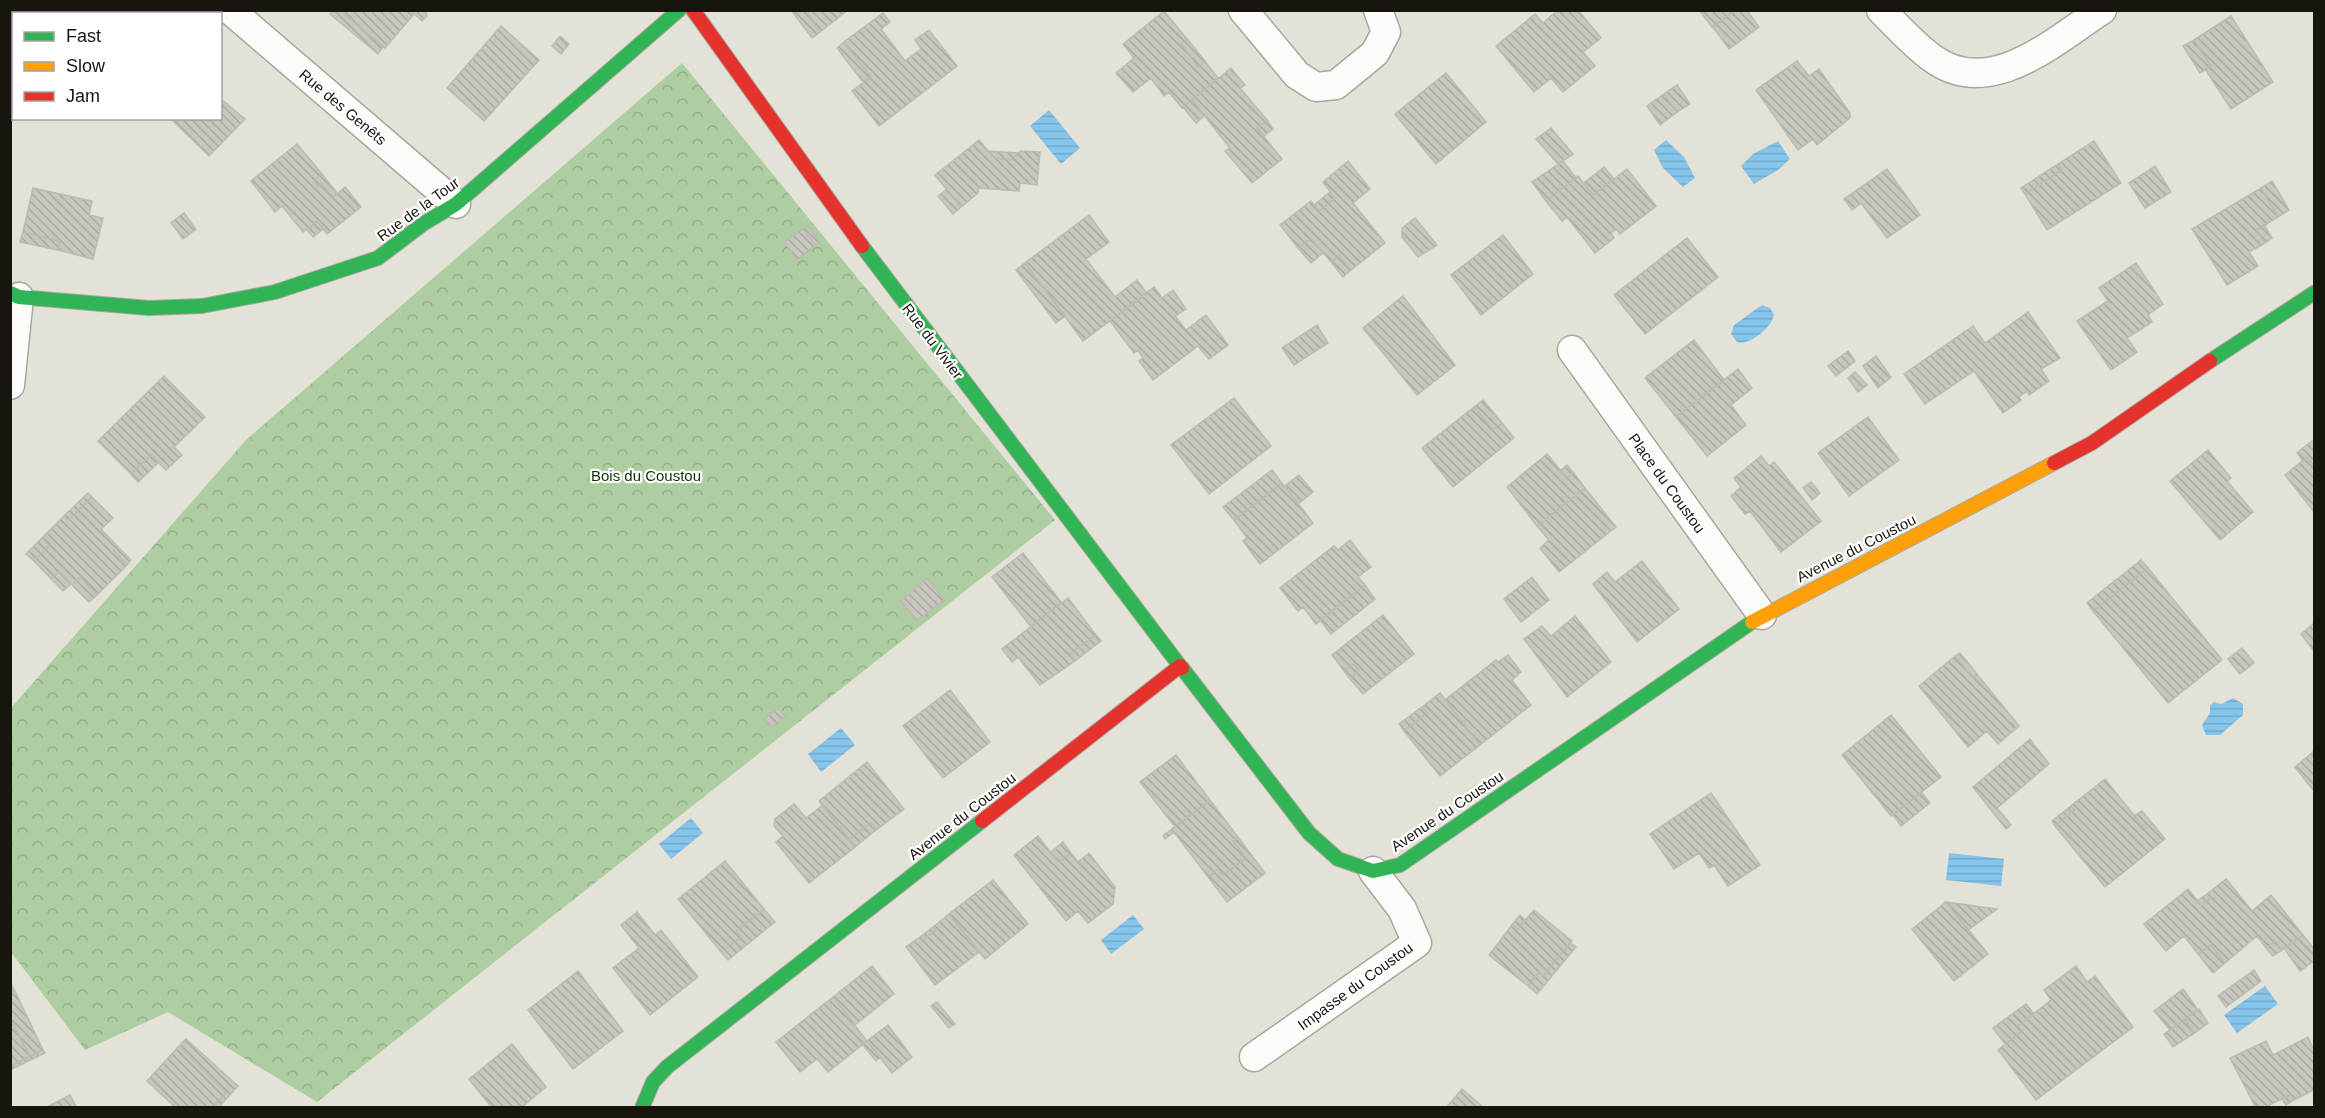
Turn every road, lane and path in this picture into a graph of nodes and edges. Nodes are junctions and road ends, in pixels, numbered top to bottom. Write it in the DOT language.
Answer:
graph roads {
  1 [pos="230,10"];
  2 [pos="680,10"];
  3 [pos="693,10"];
  4 [pos="1243,10"];
  5 [pos="1378,10"];
  6 [pos="1881,10"];
  7 [pos="2102,10"];
  8 [pos="456,204"];
  9 [pos="2314,293"];
  10 [pos="15,295"];
  11 [pos="1572,350"];
  12 [pos="10,385"];
  13 [pos="1762,615"];
  14 [pos="1180,666"];
  15 [pos="1373,871"];
  16 [pos="1254,1057"];
  17 [pos="642,1107"];
  1 -- 8 [label="street, Rue des Genêts"];
  2 -- 8 [label="street, Rue de la Tour"];
  3 -- 14 [label="street, Rue du Vivier"];
  4 -- 5 [label="street"];
  6 -- 7 [label="street"];
  8 -- 10 [label="street, Rue de la Tour"];
  9 -- 13 [label="street, Avenue du Coustou"];
  10 -- 12 [label="street"];
  11 -- 13 [label="street, Place du Coustou"];
  13 -- 15 [label="street, Avenue du Coustou"];
  14 -- 15 [label="street"];
  14 -- 17 [label="street, Avenue du Coustou"];
  15 -- 16 [label="street, Impasse du Coustou"];
}
